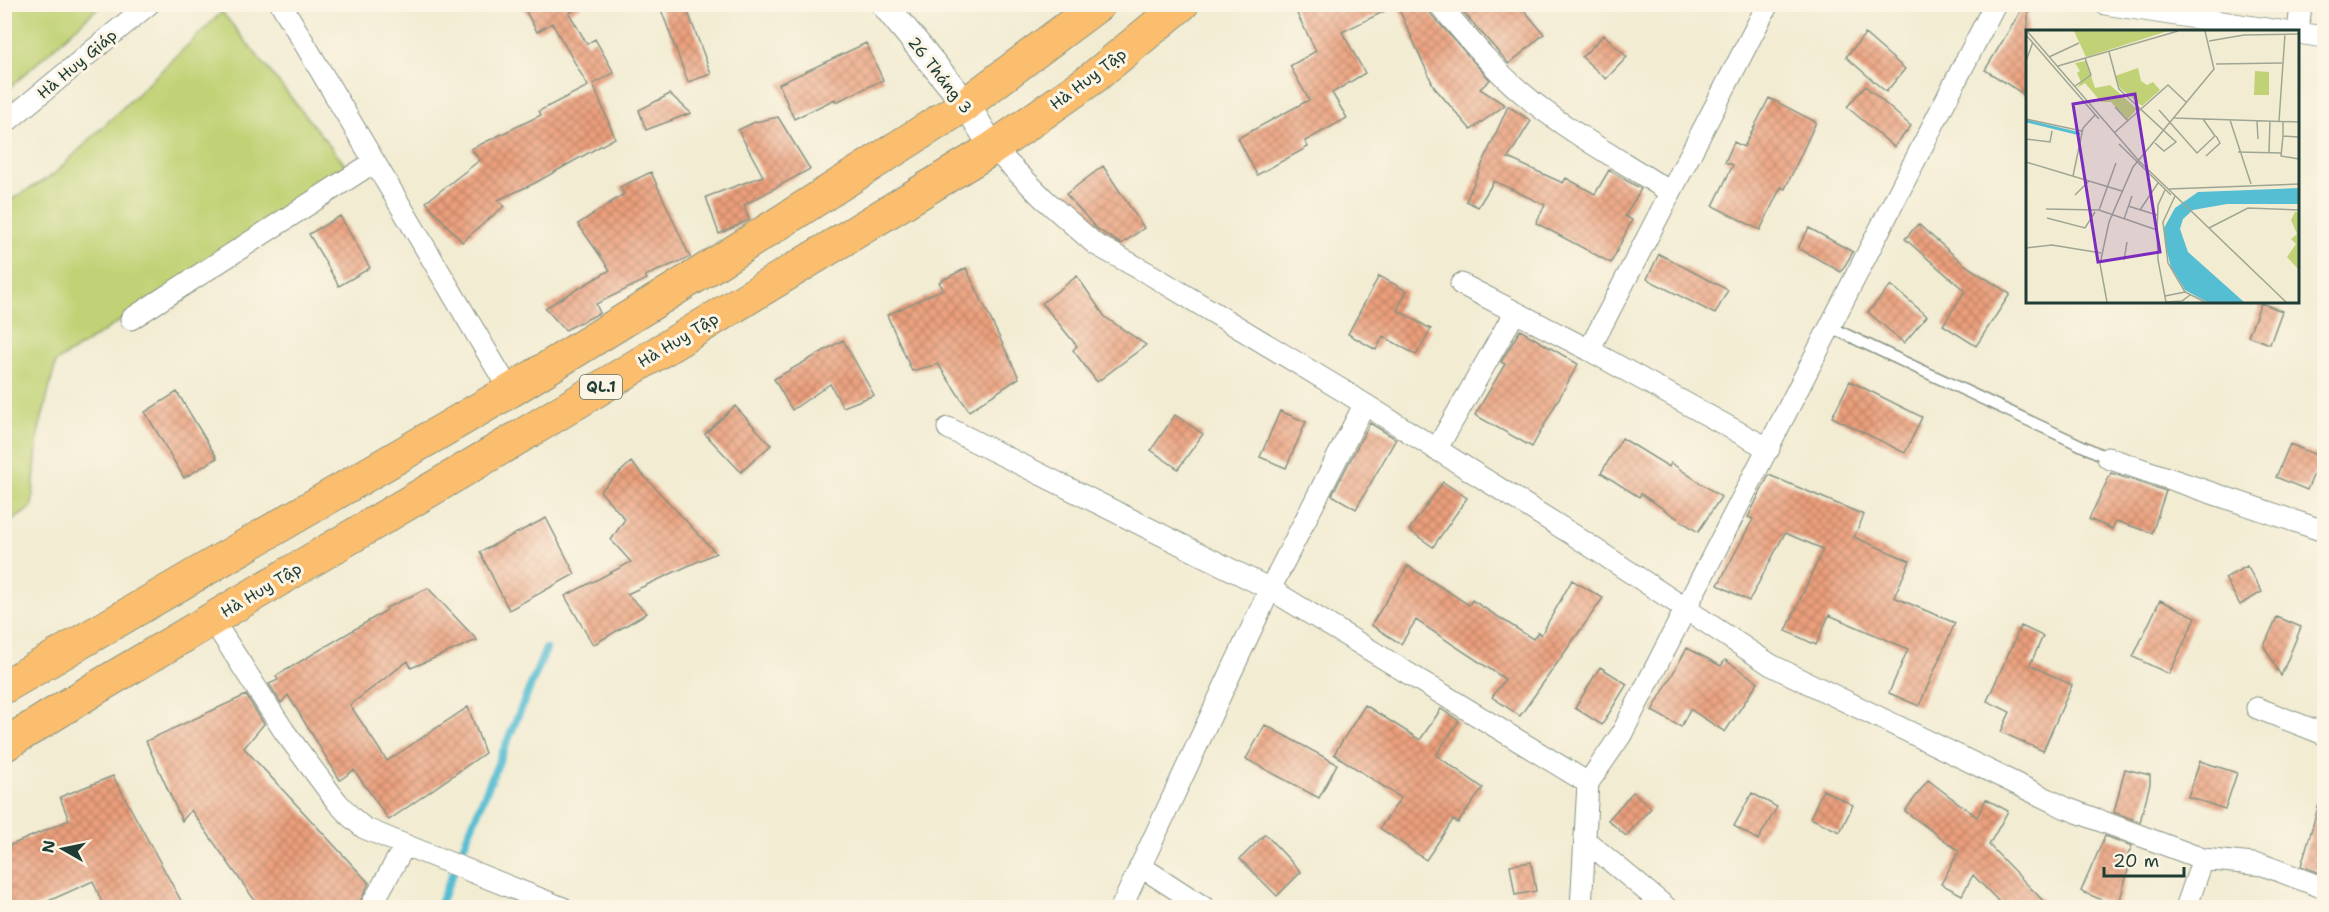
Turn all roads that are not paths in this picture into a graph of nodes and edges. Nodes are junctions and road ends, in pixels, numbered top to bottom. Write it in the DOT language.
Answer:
graph roads {
  1 [pos="149,4"];
  2 [pos="281,4"];
  3 [pos="884,4"];
  4 [pos="1099,4"];
  5 [pos="1182,4"];
  6 [pos="1439,4"];
  7 [pos="1768,4"];
  8 [pos="1995,4"];
  9 [pos="2105,4"];
  10 [pos="2301,4"];
  11 [pos="2270,30"];
  12 [pos="2296,30"];
  13 [pos="2299,34"];
  14 [pos="2325,37"];
  15 [pos="966,104"];
  16 [pos="4,124"];
  17 [pos="993,148"];
  18 [pos="374,162"];
  19 [pos="1670,192"];
  20 [pos="1461,284"];
  21 [pos="1515,312"];
  22 [pos="131,320"];
  23 [pos="1830,327"];
  24 [pos="1589,351"];
  25 [pos="510,391"];
  26 [pos="1364,405"];
  27 [pos="948,428"];
  28 [pos="1769,449"];
  29 [pos="1436,450"];
  30 [pos="2108,458"];
  31 [pos="2325,531"];
  32 [pos="1270,589"];
  33 [pos="1686,610"];
  34 [pos="212,619"];
  35 [pos="4,687"];
  36 [pos="2257,708"];
  37 [pos="2325,734"];
  38 [pos="4,745"];
  39 [pos="1588,783"];
  40 [pos="1585,840"];
  41 [pos="405,845"];
  42 [pos="2203,858"];
  43 [pos="1140,866"];
  44 [pos="2325,888"];
  45 [pos="370,908"];
  46 [pos="563,908"];
  47 [pos="1120,908"];
  48 [pos="1205,908"];
  49 [pos="1581,908"];
  50 [pos="1667,908"];
  51 [pos="2186,908"];
  1 -- 16 [label="street, Hà Huy Giáp"];
  2 -- 18 [label="street"];
  3 -- 15 [label="street, 26 Tháng 3"];
  4 -- 15 [label="main road, QL.1"];
  5 -- 17 [label="main road, Hà Huy Tập / QL.1"];
  6 -- 19 [label="street"];
  7 -- 19 [label="street"];
  8 -- 23 [label="street"];
  9 -- 11 [label="street"];
  10 -- 12 [label="street"];
  13 -- 14 [label="street"];
  15 -- 17 [label="street, 26 Tháng 3"];
  15 -- 25 [label="main road, QL.1"];
  17 -- 26 [label="street"];
  17 -- 34 [label="main road, Hà Huy Tập / QL.1"];
  18 -- 22 [label="street"];
  18 -- 25 [label="street"];
  19 -- 24 [label="street"];
  20 -- 21 [label="street"];
  21 -- 24 [label="street"];
  21 -- 29 [label="street"];
  23 -- 28 [label="street"];
  23 -- 30 [label="lane"];
  24 -- 28 [label="street"];
  25 -- 35 [label="main road, QL.1"];
  26 -- 29 [label="street"];
  26 -- 32 [label="street"];
  27 -- 32 [label="street"];
  28 -- 33 [label="street"];
  29 -- 33 [label="street"];
  30 -- 31 [label="street"];
  32 -- 39 [label="street"];
  32 -- 43 [label="street"];
  33 -- 39 [label="street"];
  33 -- 42 [label="street"];
  34 -- 38 [label="main road, Hà Huy Tập / QL.1"];
  34 -- 41 [label="street"];
  36 -- 37 [label="street"];
  39 -- 40 [label="street"];
  40 -- 49 [label="street"];
  40 -- 50 [label="street"];
  41 -- 45 [label="street"];
  41 -- 46 [label="street"];
  42 -- 44 [label="street"];
  42 -- 51 [label="street"];
  43 -- 47 [label="street"];
  43 -- 48 [label="street"];
}
